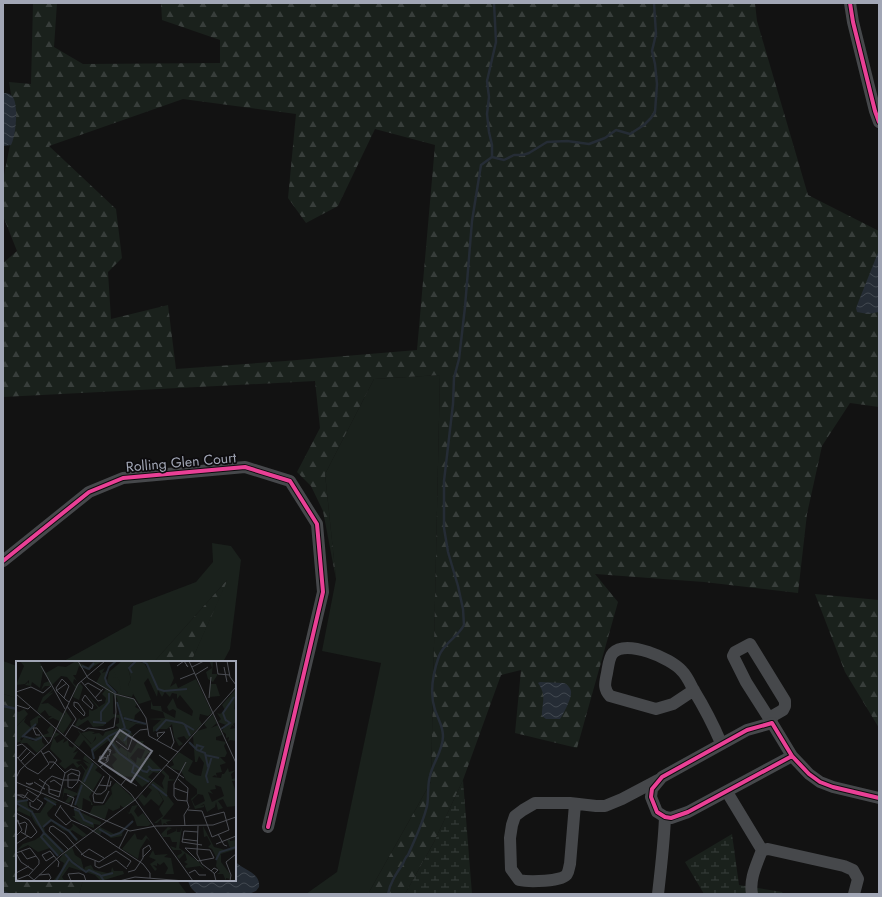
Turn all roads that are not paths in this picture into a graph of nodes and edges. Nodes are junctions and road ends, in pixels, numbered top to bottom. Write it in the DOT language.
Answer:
graph roads {
  1 [pos="850,3"];
  2 [pos="879,122"];
  3 [pos="3,561"];
  4 [pos="694,690"];
  5 [pos="770,721"];
  6 [pos="721,743"];
  7 [pos="792,756"];
  8 [pos="659,779"];
  9 [pos="727,792"];
  10 [pos="879,798"];
  11 [pos="575,804"];
  12 [pos="665,817"];
  13 [pos="268,827"];
  14 [pos="762,850"];
  15 [pos="658,894"];
  16 [pos="752,894"];
  17 [pos="854,894"];
  1 -- 2 [label="street"];
  3 -- 13 [label="street, Rolling Glen Court"];
  4 -- 4 [label="street"];
  4 -- 6 [label="street"];
  5 -- 5 [label="street"];
  5 -- 6 [label="street"];
  5 -- 7 [label="street"];
  6 -- 8 [label="street"];
  7 -- 9 [label="street"];
  7 -- 10 [label="street"];
  8 -- 11 [label="street"];
  8 -- 12 [label="street"];
  9 -- 12 [label="street"];
  9 -- 14 [label="street"];
  11 -- 11 [label="street"];
  12 -- 15 [label="street"];
  14 -- 16 [label="street"];
  14 -- 17 [label="street"];
}
